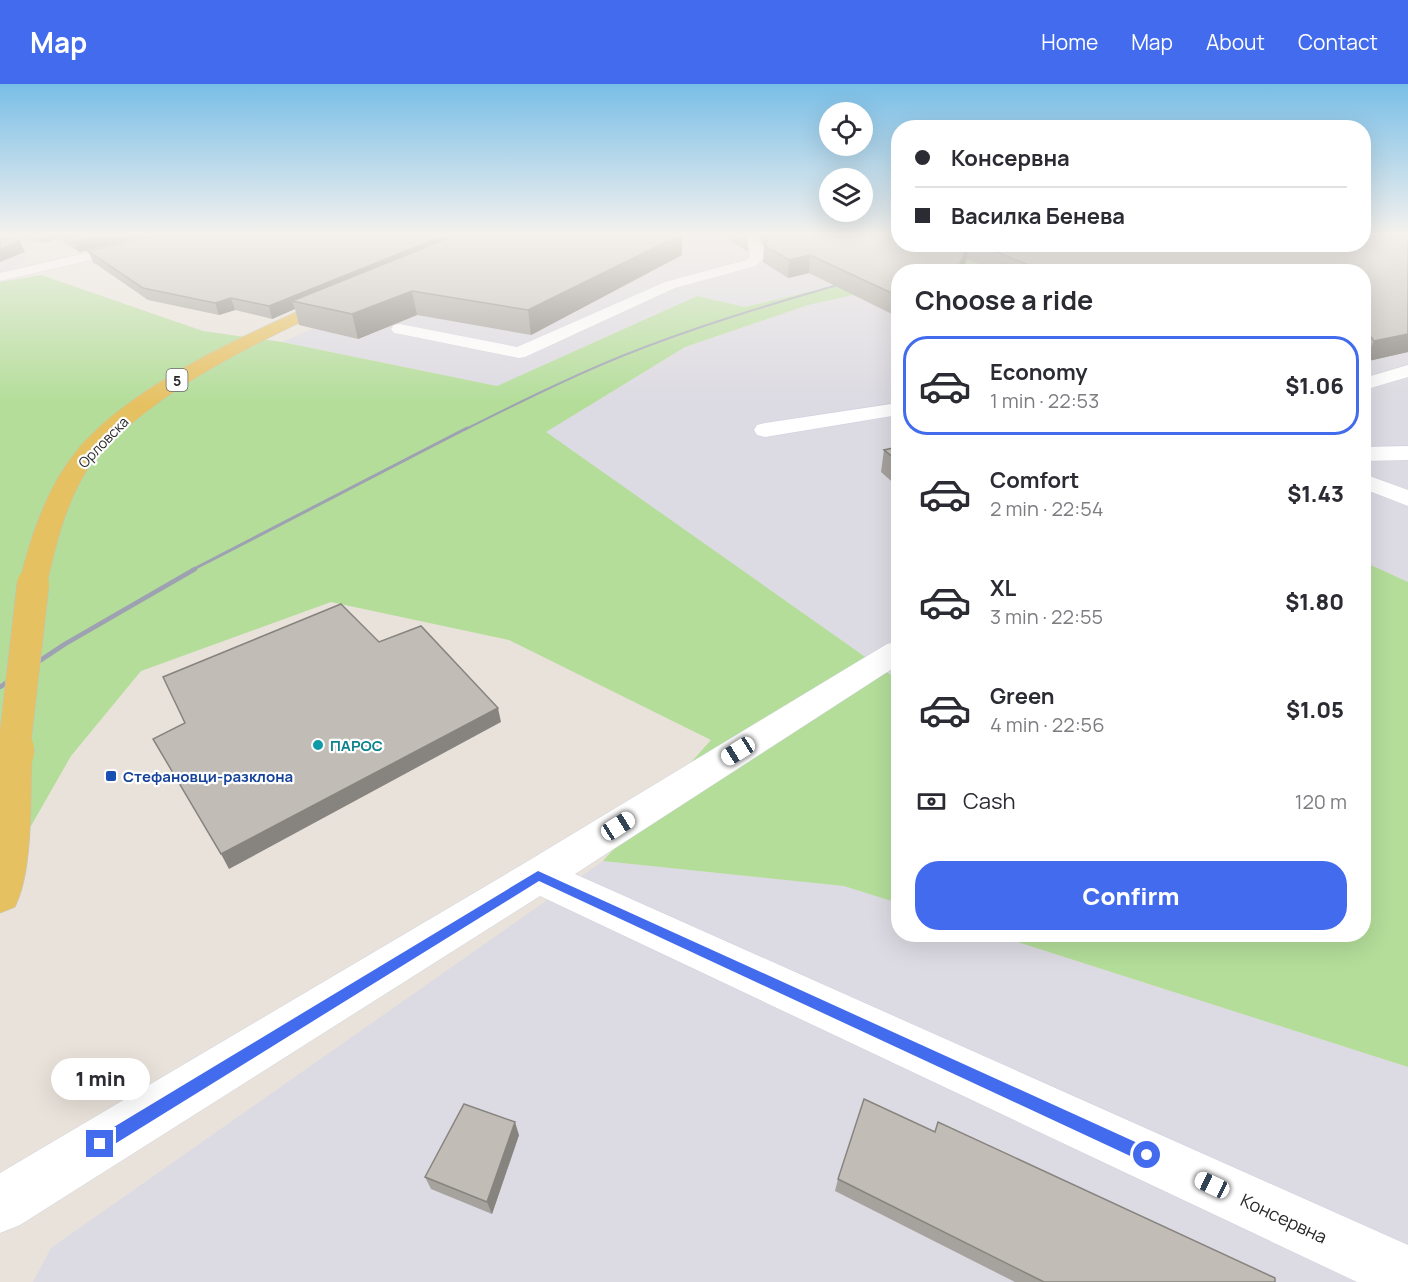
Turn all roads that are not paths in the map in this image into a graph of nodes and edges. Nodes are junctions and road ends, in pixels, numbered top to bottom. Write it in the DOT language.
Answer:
graph roads {
  1 [pos="354,292"];
  2 [pos="654,292"];
  3 [pos="400,330"];
  4 [pos="1408,371"];
  5 [pos="1371,382"];
  6 [pos="891,410"];
  7 [pos="765,430"];
  8 [pos="1408,453"];
  9 [pos="1371,454"];
  10 [pos="1371,484"];
  11 [pos="1408,499"];
  12 [pos="891,655"];
  13 [pos="538,876"];
  14 [pos="0,895"];
  15 [pos="0,1205"];
  16 [pos="1408,1275"];
  1 -- 14 [label="main road, Орловска / 5, bridge"];
  2 -- 3 [label="street"];
  4 -- 5 [label="street"];
  6 -- 7 [label="street"];
  8 -- 9 [label="street"];
  10 -- 11 [label="street"];
  12 -- 13 [label="street"];
  13 -- 15 [label="street"];
  13 -- 16 [label="street, Консервна"];
}
